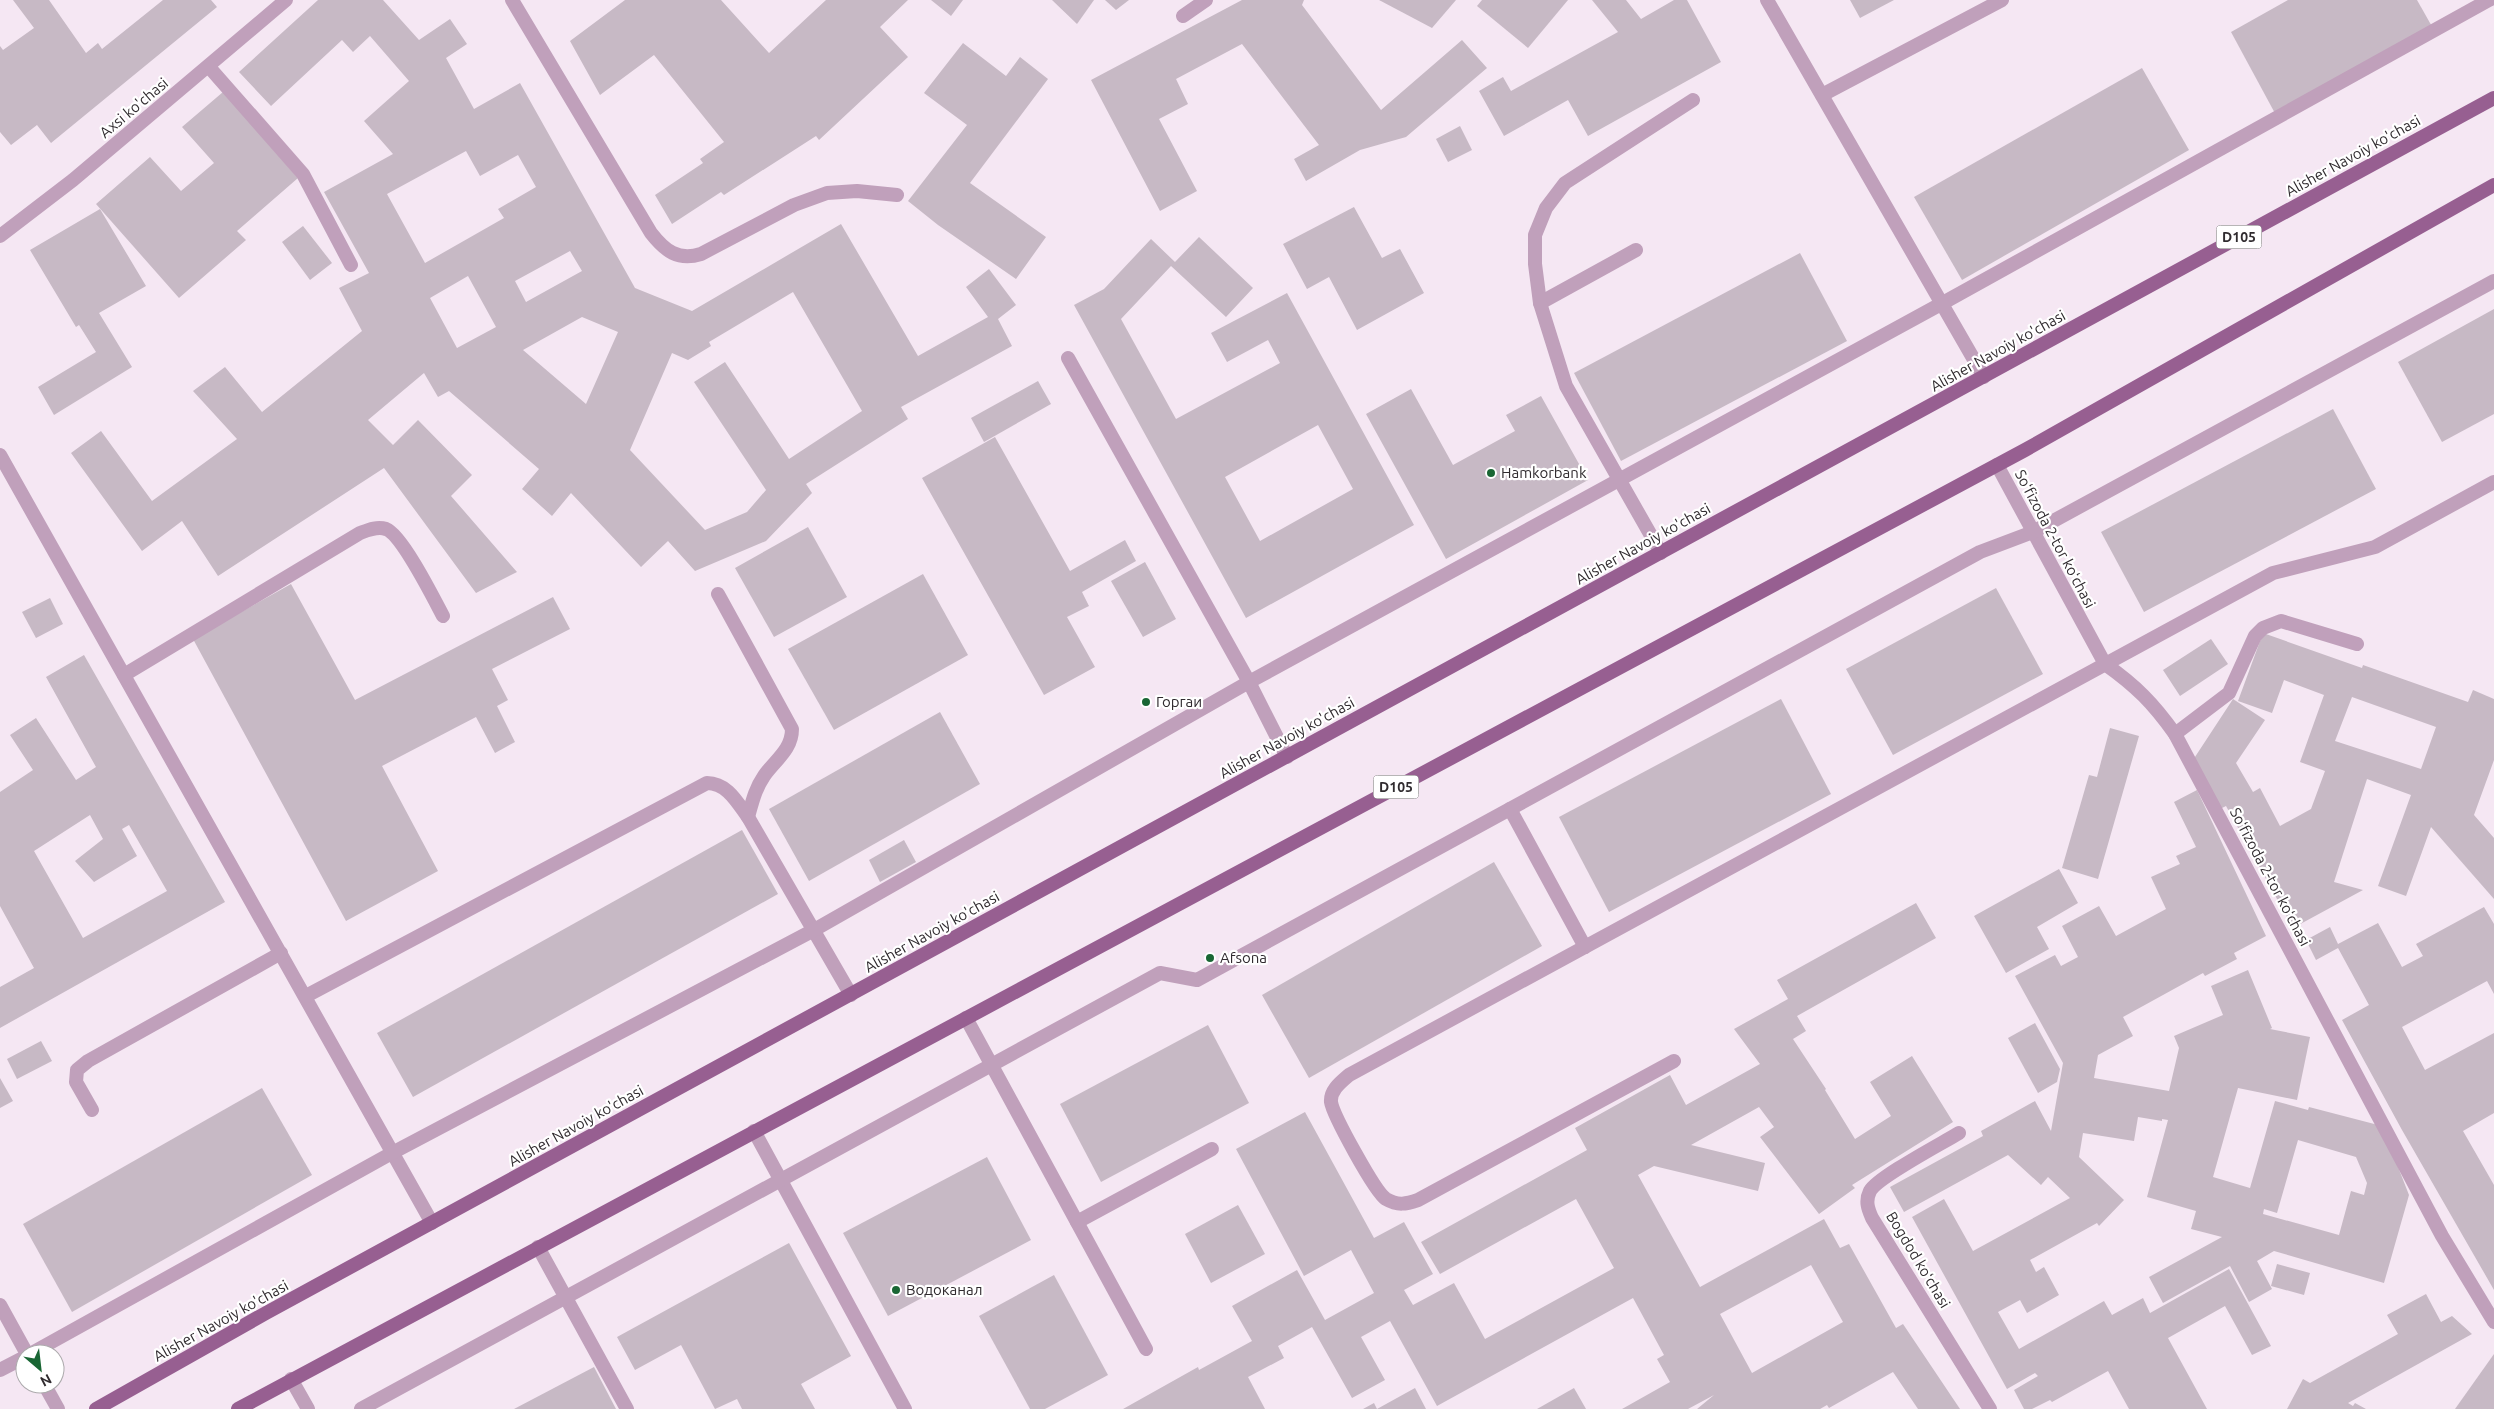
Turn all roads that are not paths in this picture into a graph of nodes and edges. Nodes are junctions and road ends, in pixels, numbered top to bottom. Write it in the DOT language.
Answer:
graph roads {
  1 [pos="286,0"];
  2 [pos="512,0"];
  3 [pos="1206,0"];
  4 [pos="1767,0"];
  5 [pos="2002,0"];
  6 [pos="2489,0"];
  7 [pos="1183,16"];
  8 [pos="209,67"];
  9 [pos="1822,95"];
  10 [pos="2494,98"];
  11 [pos="1693,100"];
  12 [pos="2494,185"];
  13 [pos="897,195"];
  14 [pos="0,236"];
  15 [pos="1636,250"];
  16 [pos="351,265"];
  17 [pos="2494,281"];
  18 [pos="1540,303"];
  19 [pos="1941,304"];
  20 [pos="1068,358"];
  21 [pos="1984,378"];
  22 [pos="0,455"];
  23 [pos="1997,465"];
  24 [pos="1619,479"];
  25 [pos="2494,482"];
  26 [pos="2033,532"];
  27 [pos="1661,553"];
  28 [pos="718,594"];
  29 [pos="443,616"];
  30 [pos="2357,644"];
  31 [pos="2105,664"];
  32 [pos="124,675"];
  33 [pos="1249,682"];
  34 [pos="2175,734"];
  35 [pos="1287,757"];
  36 [pos="1510,809"];
  37 [pos="748,817"];
  38 [pos="814,930"];
  39 [pos="1585,947"];
  40 [pos="282,953"];
  41 [pos="851,995"];
  42 [pos="306,996"];
  43 [pos="966,1018"];
  44 [pos="1674,1061"];
  45 [pos="991,1064"];
  46 [pos="92,1110"];
  47 [pos="754,1131"];
  48 [pos="1959,1133"];
  49 [pos="1212,1149"];
  50 [pos="392,1153"];
  51 [pos="780,1179"];
  52 [pos="1077,1222"];
  53 [pos="432,1223"];
  54 [pos="538,1247"];
  55 [pos="566,1297"];
  56 [pos="0,1305"];
  57 [pos="2494,1322"];
  58 [pos="23,1344"];
  59 [pos="47,1344"];
  60 [pos="1146,1349"];
  61 [pos="15,1362"];
  62 [pos="0,1370"];
  63 [pos="291,1379"];
  64 [pos="50,1394"];
  65 [pos="58,1409"];
  66 [pos="96,1409"];
  67 [pos="238,1409"];
  68 [pos="308,1409"];
  69 [pos="361,1409"];
  70 [pos="627,1409"];
  71 [pos="905,1409"];
  72 [pos="1990,1409"];
  1 -- 8 [label="street, Axsi ko'chasi"];
  2 -- 13 [label="street"];
  3 -- 7 [label="street"];
  4 -- 9 [label="street"];
  5 -- 9 [label="street"];
  6 -- 19 [label="street"];
  8 -- 14 [label="street, Axsi ko'chasi"];
  8 -- 16 [label="street"];
  9 -- 19 [label="street"];
  10 -- 21 [label="main road, Alisher Navoiy ko'chasi / D105"];
  11 -- 18 [label="street"];
  12 -- 23 [label="main road, D105"];
  15 -- 18 [label="street"];
  17 -- 26 [label="street"];
  18 -- 24 [label="street"];
  19 -- 21 [label="street"];
  19 -- 24 [label="street"];
  20 -- 33 [label="street"];
  21 -- 27 [label="main road, Alisher Navoiy ko'chasi / D105"];
  22 -- 32 [label="street"];
  23 -- 26 [label="street, Soʻfizoda 2-tor koʻchasi"];
  23 -- 43 [label="main road, D105"];
  24 -- 27 [label="street"];
  24 -- 33 [label="street"];
  25 -- 31 [label="street"];
  26 -- 31 [label="street, Soʻfizoda 2-tor koʻchasi"];
  26 -- 36 [label="street"];
  27 -- 35 [label="main road, Alisher Navoiy ko'chasi / D105"];
  28 -- 37 [label="street"];
  29 -- 32 [label="street"];
  30 -- 34 [label="street"];
  31 -- 34 [label="street, Soʻfizoda 2-tor koʻchasi"];
  31 -- 39 [label="street"];
  32 -- 40 [label="street"];
  33 -- 35 [label="street"];
  33 -- 38 [label="street"];
  34 -- 57 [label="street, Soʻfizoda 2-tor koʻchasi"];
  35 -- 41 [label="main road, Alisher Navoiy ko'chasi / D105"];
  36 -- 39 [label="street"];
  36 -- 45 [label="street"];
  37 -- 38 [label="street"];
  37 -- 42 [label="street"];
  38 -- 41 [label="street"];
  38 -- 50 [label="street"];
  39 -- 44 [label="street"];
  40 -- 42 [label="street"];
  40 -- 46 [label="street"];
  41 -- 53 [label="main road, Alisher Navoiy ko'chasi / D105"];
  42 -- 50 [label="street"];
  43 -- 45 [label="street"];
  43 -- 47 [label="main road, D105"];
  45 -- 51 [label="street"];
  45 -- 52 [label="street"];
  47 -- 51 [label="street"];
  47 -- 54 [label="main road, D105"];
  48 -- 72 [label="street, Bogdod koʻchasi"];
  49 -- 52 [label="street"];
  50 -- 53 [label="street"];
  50 -- 59 [label="street"];
  51 -- 55 [label="street"];
  51 -- 71 [label="street"];
  52 -- 60 [label="street"];
  53 -- 66 [label="main road, Alisher Navoiy ko'chasi / D105"];
  54 -- 55 [label="street"];
  54 -- 63 [label="main road, D105"];
  55 -- 69 [label="street"];
  55 -- 70 [label="street"];
  56 -- 58 [label="street"];
  61 -- 62 [label="street"];
  63 -- 67 [label="main road, D105"];
  63 -- 68 [label="street"];
  64 -- 65 [label="street"];
}
